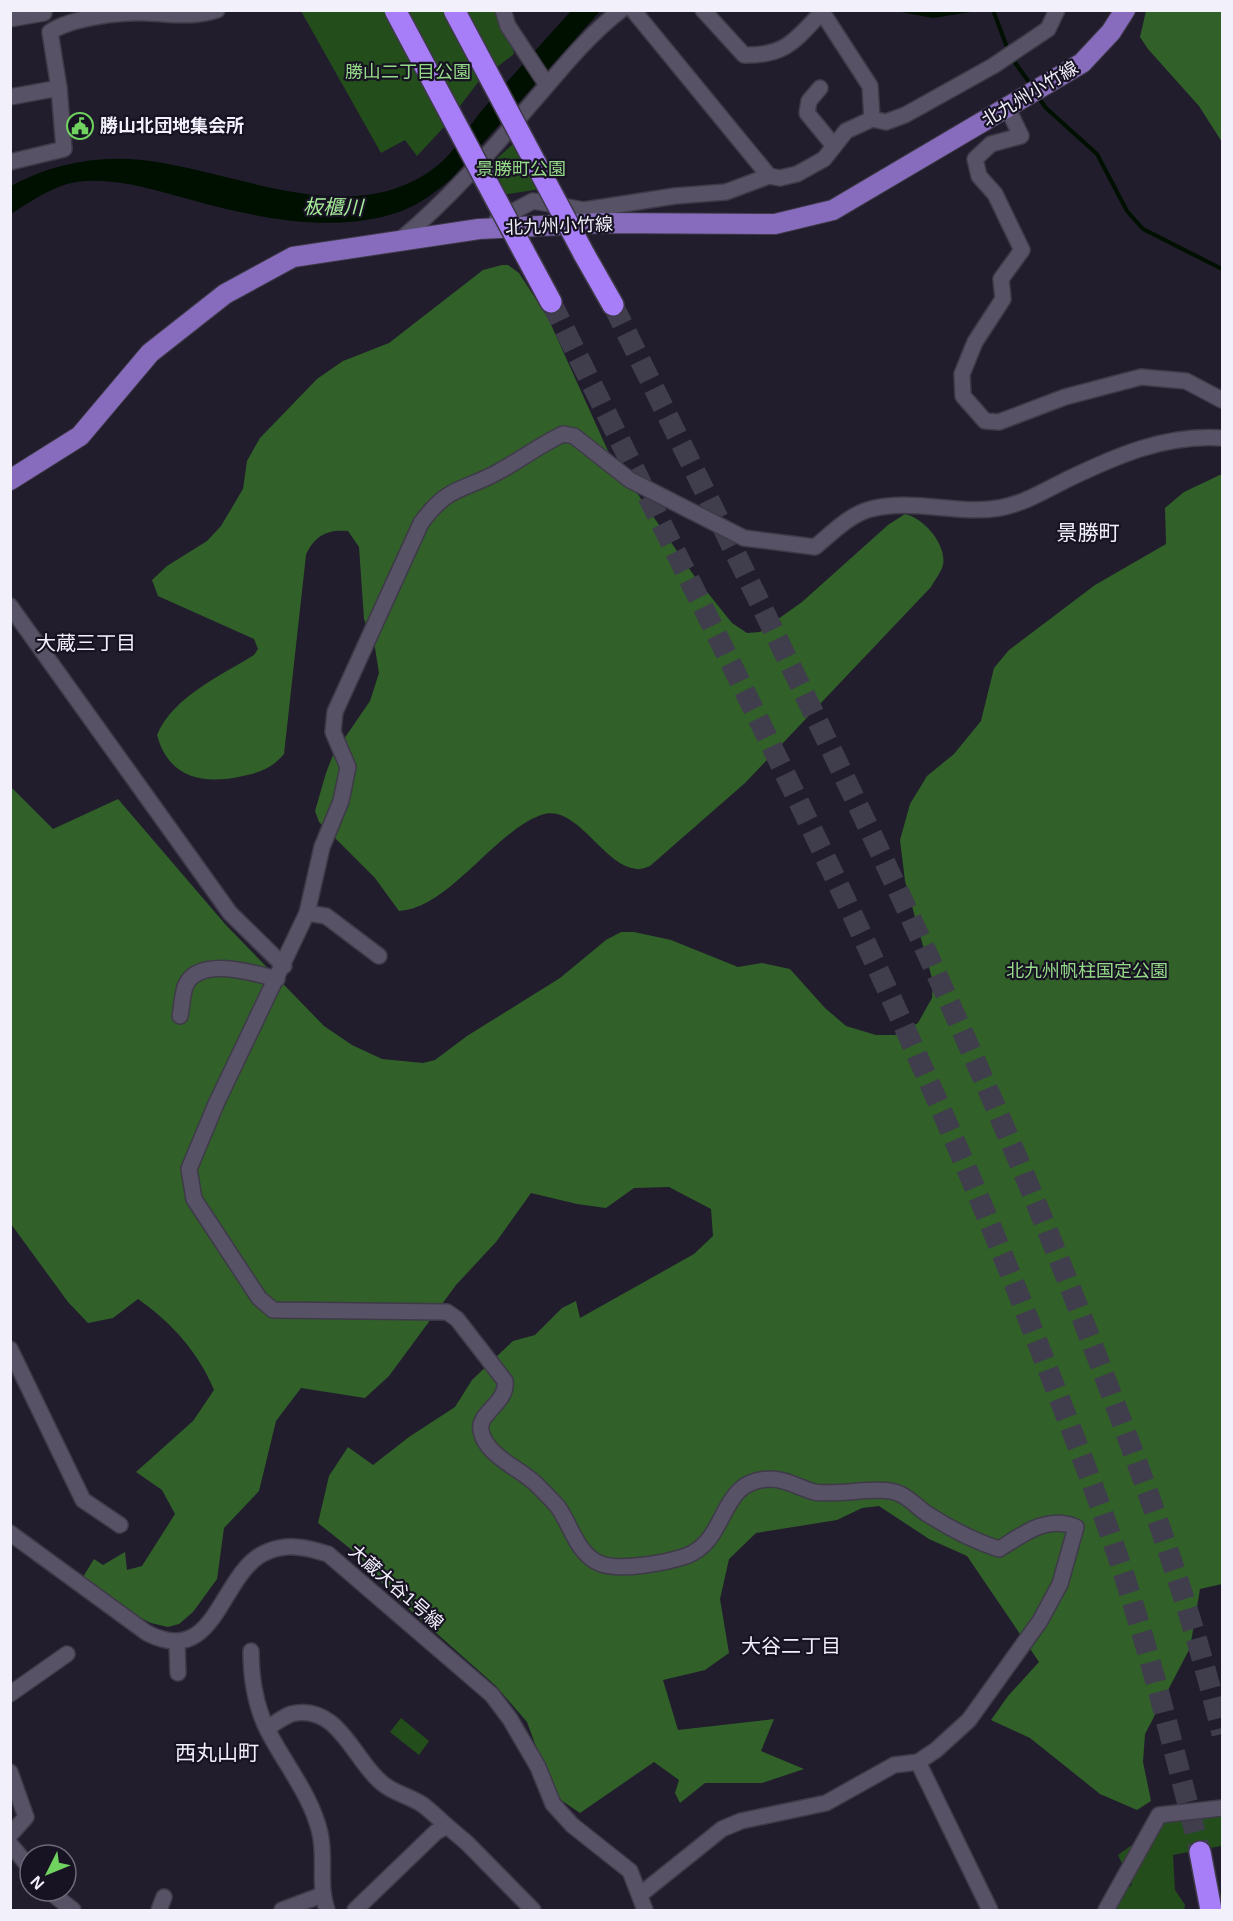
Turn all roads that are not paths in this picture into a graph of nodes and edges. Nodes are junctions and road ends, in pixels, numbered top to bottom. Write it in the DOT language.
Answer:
graph roads {
  1 [pos="217,10"];
  2 [pos="395,10"];
  3 [pos="454,10"];
  4 [pos="503,10"];
  5 [pos="621,10"];
  6 [pos="633,10"];
  7 [pos="703,10"];
  8 [pos="1057,10"];
  9 [pos="1125,10"];
  10 [pos="823,11"];
  11 [pos="44,12"];
  12 [pos="10,19"];
  13 [pos="50,32"];
  14 [pos="546,83"];
  15 [pos="59,88"];
  16 [pos="820,88"];
  17 [pos="10,97"];
  18 [pos="1008,109"];
  19 [pos="872,119"];
  20 [pos="834,146"];
  21 [pos="10,162"];
  22 [pos="769,176"];
  23 [pos="479,229"];
  24 [pos="400,240"];
  25 [pos="551,302"];
  26 [pos="613,305"];
  27 [pos="1222,400"];
  28 [pos="1222,438"];
  29 [pos="10,480"];
  30 [pos="10,606"];
  31 [pos="308,913"];
  32 [pos="379,956"];
  33 [pos="281,972"];
  34 [pos="180,1016"];
  35 [pos="10,1350"];
  36 [pos="120,1525"];
  37 [pos="10,1533"];
  38 [pos="177,1643"];
  39 [pos="251,1650"];
  40 [pos="67,1654"];
  41 [pos="178,1673"];
  42 [pos="10,1694"];
  43 [pos="267,1728"];
  44 [pos="918,1762"];
  45 [pos="10,1772"];
  46 [pos="1222,1808"];
  47 [pos="447,1827"];
  48 [pos="12,1845"];
  49 [pos="641,1894"];
  50 [pos="322,1895"];
  51 [pos="282,1911"];
  52 [pos="327,1911"];
  53 [pos="354,1911"];
  54 [pos="532,1911"];
  55 [pos="645,1911"];
  56 [pos="990,1911"];
  57 [pos="1106,1911"];
  58 [pos="1195,1911"];
  59 [pos="1210,1911"];
  1 -- 13 [label="street"];
  2 -- 25 [label="highway, bridge"];
  3 -- 26 [label="highway, bridge"];
  4 -- 14 [label="street"];
  5 -- 14 [label="street"];
  6 -- 22 [label="street"];
  7 -- 10 [label="street"];
  8 -- 19 [label="street"];
  9 -- 18 [label="main road, 北九州小竹線"];
  10 -- 19 [label="street"];
  11 -- 12 [label="street"];
  11 -- 13 [label="street"];
  13 -- 15 [label="street"];
  14 -- 24 [label="street"];
  15 -- 17 [label="street"];
  15 -- 21 [label="street"];
  16 -- 20 [label="street"];
  18 -- 23 [label="main road, 北九州小竹線"];
  18 -- 27 [label="street"];
  19 -- 20 [label="street"];
  20 -- 22 [label="street"];
  22 -- 23 [label="street"];
  23 -- 24 [label="main road, 北九州小竹線"];
  24 -- 29 [label="main road, 北九州小竹線"];
  28 -- 31 [label="street"];
  30 -- 33 [label="street"];
  31 -- 32 [label="street"];
  31 -- 33 [label="street"];
  33 -- 34 [label="street"];
  33 -- 44 [label="street"];
  35 -- 36 [label="street"];
  37 -- 38 [label="street"];
  38 -- 41 [label="street"];
  38 -- 49 [label="street, 大蔵大谷1号線"];
  39 -- 43 [label="street"];
  40 -- 42 [label="street"];
  43 -- 47 [label="street"];
  43 -- 50 [label="street"];
  44 -- 49 [label="street"];
  44 -- 56 [label="street"];
  45 -- 48 [label="street"];
  46 -- 57 [label="street"];
  47 -- 53 [label="street"];
  47 -- 54 [label="street"];
  49 -- 55 [label="street, 大蔵大谷1号線"];
  50 -- 51 [label="street"];
  50 -- 52 [label="street"];
  58 -- 59 [label="highway"];
}
